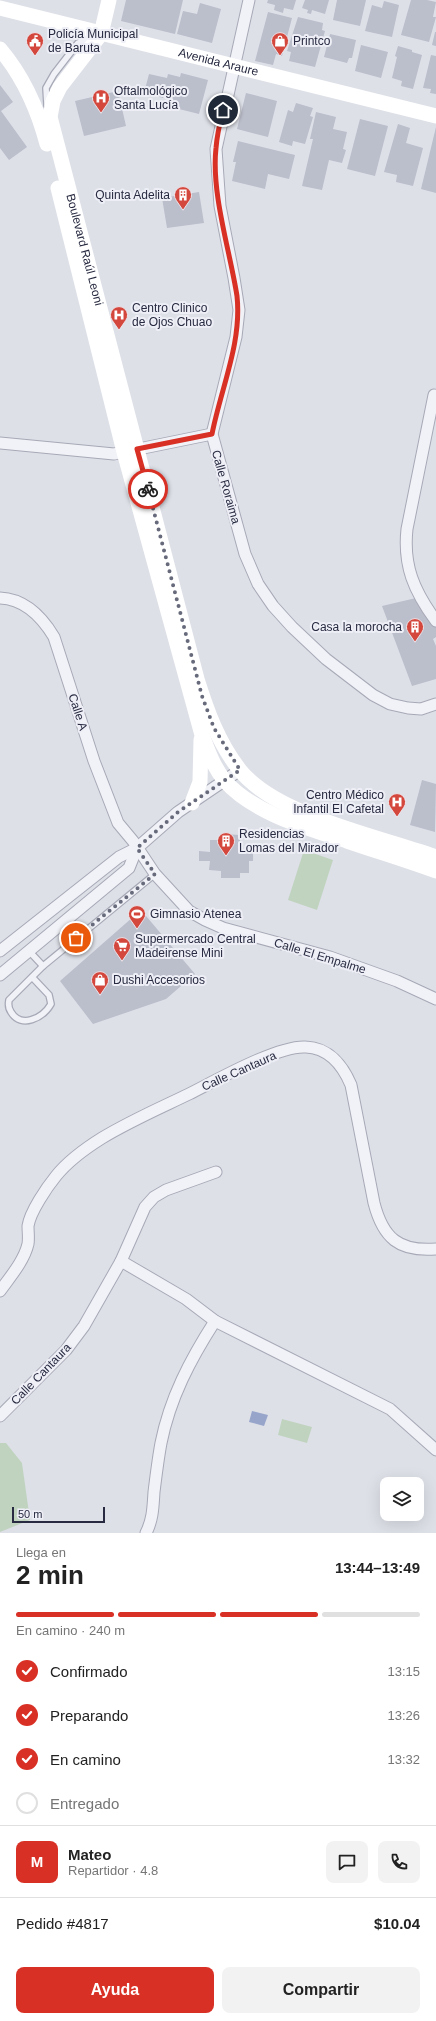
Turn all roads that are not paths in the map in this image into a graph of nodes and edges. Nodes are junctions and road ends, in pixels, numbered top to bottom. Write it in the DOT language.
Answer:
graph roads {
  1 [pos="109,0"];
  2 [pos="249,0"];
  3 [pos="0,8"];
  4 [pos="101,34"];
  5 [pos="0,49"];
  6 [pos="233,66"];
  7 [pos="436,116"];
  8 [pos="434,395"];
  9 [pos="212,434"];
  10 [pos="0,443"];
  11 [pos="130,450"];
  12 [pos="0,598"];
  13 [pos="436,621"];
  14 [pos="436,704"];
  15 [pos="202,735"];
  16 [pos="240,770"];
  17 [pos="225,781"];
  18 [pos="192,803"];
  19 [pos="137,848"];
  20 [pos="436,857"];
  21 [pos="436,871"];
  22 [pos="155,874"];
  23 [pos="0,951"];
  24 [pos="29,951"];
  25 [pos="43,966"];
  26 [pos="0,975"];
  27 [pos="32,977"];
  28 [pos="436,999"];
  29 [pos="216,1172"];
  30 [pos="436,1249"];
  31 [pos="121,1261"];
  32 [pos="0,1291"];
  33 [pos="215,1321"];
  34 [pos="0,1416"];
  35 [pos="436,1450"];
  36 [pos="146,1533"];
  1 -- 4 [label="street"];
  2 -- 6 [label="street, Calle Roraima"];
  3 -- 4 [label="street, Avenida Araure"];
  4 -- 6 [label="street, Avenida Araure"];
  4 -- 11 [label="street, Boulevard Raúl Leoni"];
  5 -- 11 [label="street, Boulevard Raúl Leoni"];
  6 -- 7 [label="street, Avenida Araure"];
  6 -- 9 [label="street, Calle Roraima"];
  8 -- 13 [label="street"];
  9 -- 11 [label="street"];
  9 -- 14 [label="street, Calle Roraima"];
  10 -- 11 [label="street"];
  11 -- 15 [label="street, Boulevard Raúl Leoni"];
  11 -- 16 [label="street, Boulevard Raúl Leoni"];
  12 -- 19 [label="street, Calle A"];
  15 -- 17 [label="street, Boulevard Raúl Leoni"];
  15 -- 18 [label="street"];
  16 -- 17 [label="street"];
  16 -- 20 [label="street, Boulevard Raúl Leoni"];
  17 -- 18 [label="street"];
  17 -- 21 [label="street, Boulevard Raúl Leoni"];
  18 -- 19 [label="street"];
  19 -- 22 [label="street, Calle El Empalme"];
  19 -- 23 [label="street"];
  19 -- 24 [label="street"];
  22 -- 25 [label="lane"];
  22 -- 28 [label="street, Calle El Empalme"];
  24 -- 25 [label="lane"];
  24 -- 26 [label="street"];
  25 -- 27 [label="lane"];
  27 -- 27 [label="lane"];
  29 -- 31 [label="street, Calle Cantaura"];
  30 -- 32 [label="street, Calle Cantaura"];
  31 -- 33 [label="street"];
  31 -- 34 [label="street, Calle Cantaura"];
  33 -- 35 [label="street"];
  33 -- 36 [label="street"];
}
